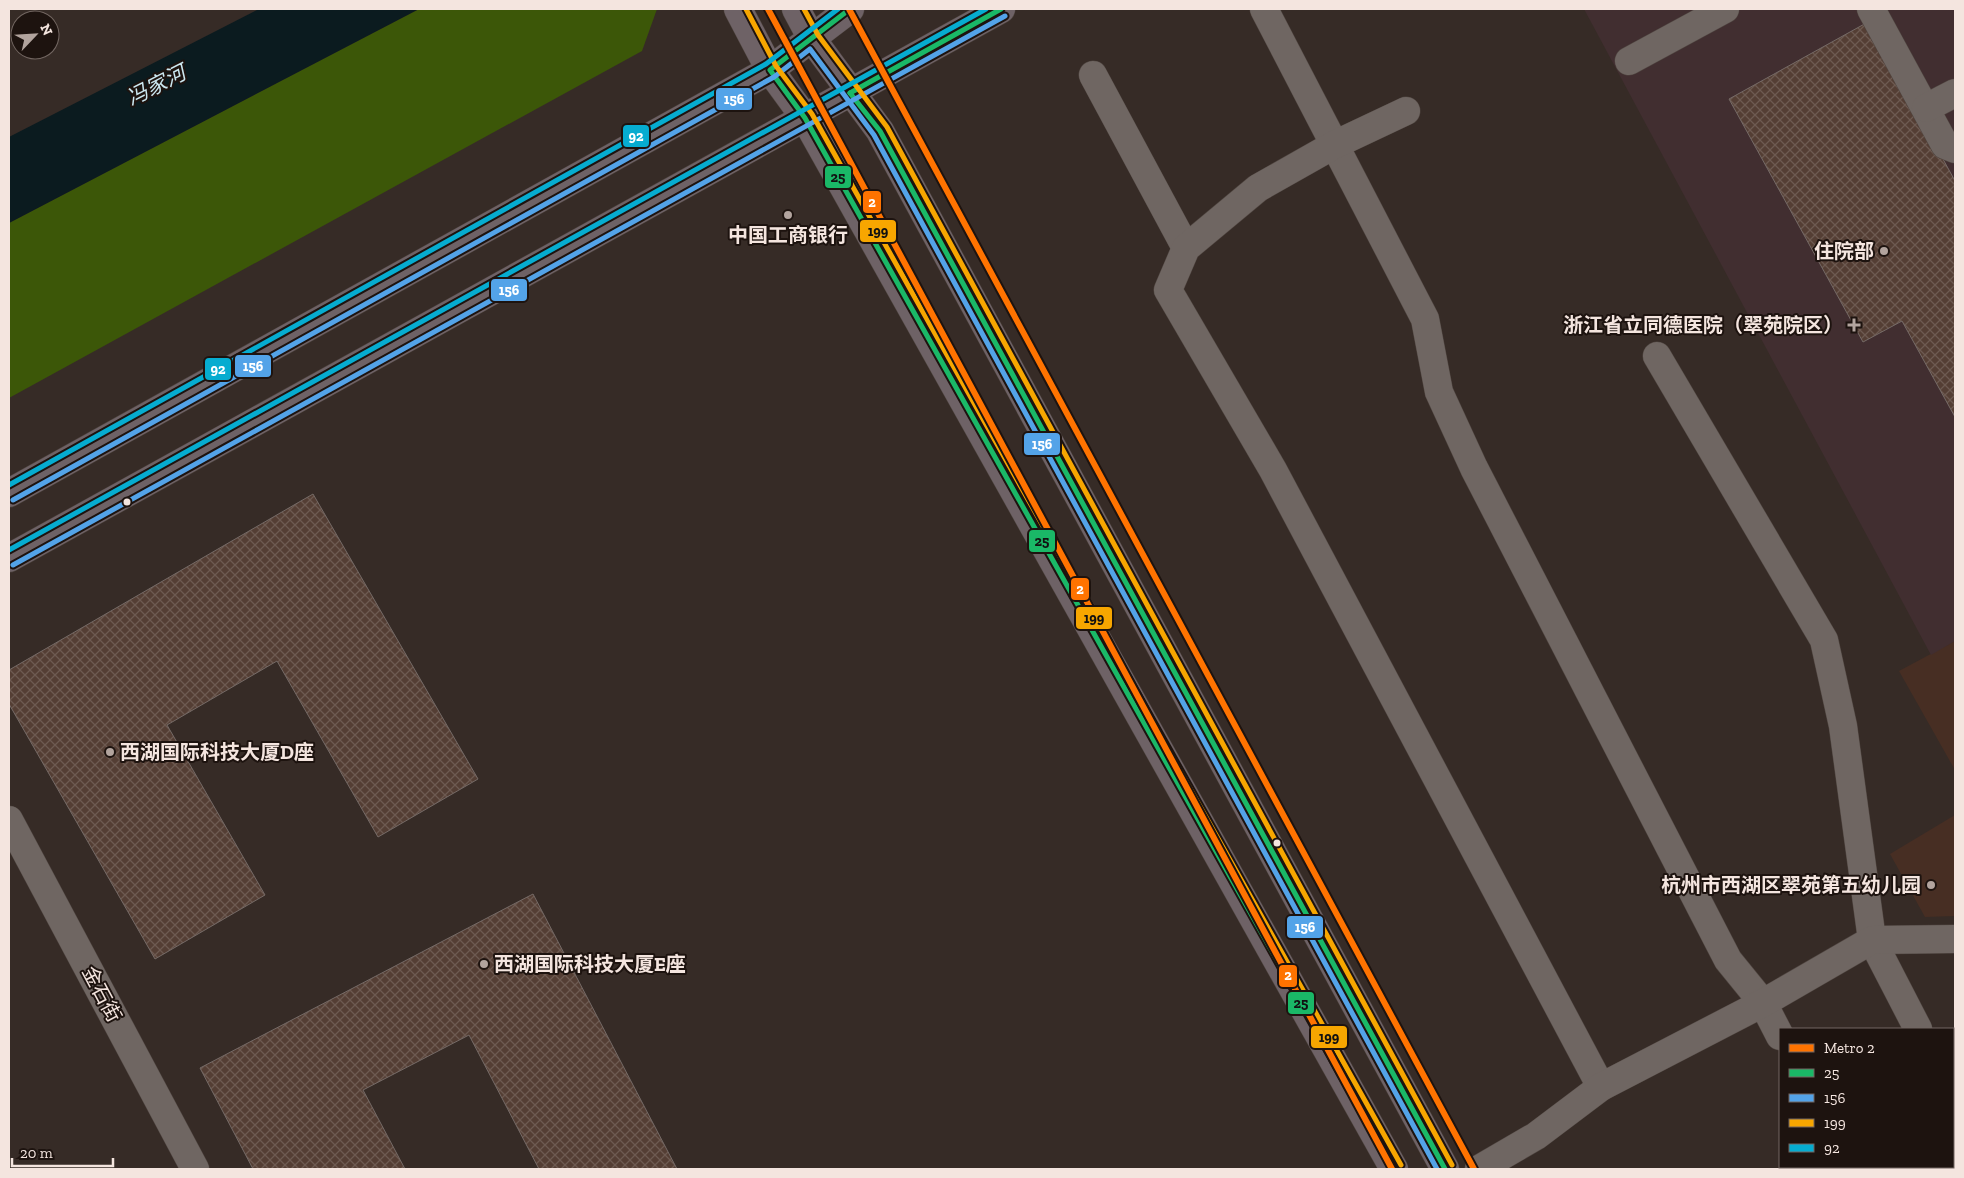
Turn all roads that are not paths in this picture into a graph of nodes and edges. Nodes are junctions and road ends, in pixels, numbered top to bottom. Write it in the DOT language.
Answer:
graph roads {
  1 [pos="738,9"];
  2 [pos="796,9"];
  3 [pos="850,9"];
  4 [pos="1001,9"];
  5 [pos="1264,9"];
  6 [pos="1725,9"];
  7 [pos="1871,9"];
  8 [pos="812,39"];
  9 [pos="1629,61"];
  10 [pos="770,70"];
  11 [pos="1092,75"];
  12 [pos="850,93"];
  13 [pos="1955,93"];
  14 [pos="1926,108"];
  15 [pos="1406,111"];
  16 [pos="805,118"];
  17 [pos="1334,145"];
  18 [pos="1955,150"];
  19 [pos="1186,248"];
  20 [pos="1657,356"];
  21 [pos="9,493"];
  22 [pos="9,558"];
  23 [pos="9,820"];
  24 [pos="1955,939"];
  25 [pos="1872,940"];
  26 [pos="1763,1003"];
  27 [pos="1917,1028"];
  28 [pos="1779,1034"];
  29 [pos="1601,1087"];
  30 [pos="195,1169"];
  31 [pos="1394,1169"];
  32 [pos="1445,1169"];
  33 [pos="1479,1169"];
  1 -- 10 [label="main road"];
  2 -- 8 [label="main road"];
  3 -- 8 [label="main road"];
  4 -- 12 [label="main road"];
  5 -- 17 [label="street"];
  6 -- 9 [label="street"];
  7 -- 14 [label="street"];
  8 -- 10 [label="main road"];
  8 -- 12 [label="main road"];
  10 -- 16 [label="main road"];
  10 -- 21 [label="main road"];
  11 -- 19 [label="street"];
  12 -- 16 [label="main road"];
  12 -- 32 [label="main road"];
  13 -- 14 [label="street"];
  14 -- 18 [label="street"];
  15 -- 17 [label="street"];
  16 -- 22 [label="main road"];
  16 -- 31 [label="main road"];
  17 -- 19 [label="street"];
  17 -- 26 [label="street"];
  19 -- 29 [label="street"];
  20 -- 25 [label="street"];
  23 -- 30 [label="street, 金石街"];
  24 -- 25 [label="street"];
  25 -- 26 [label="street"];
  25 -- 27 [label="street"];
  26 -- 28 [label="street"];
  26 -- 29 [label="street"];
  29 -- 33 [label="street"];
}
